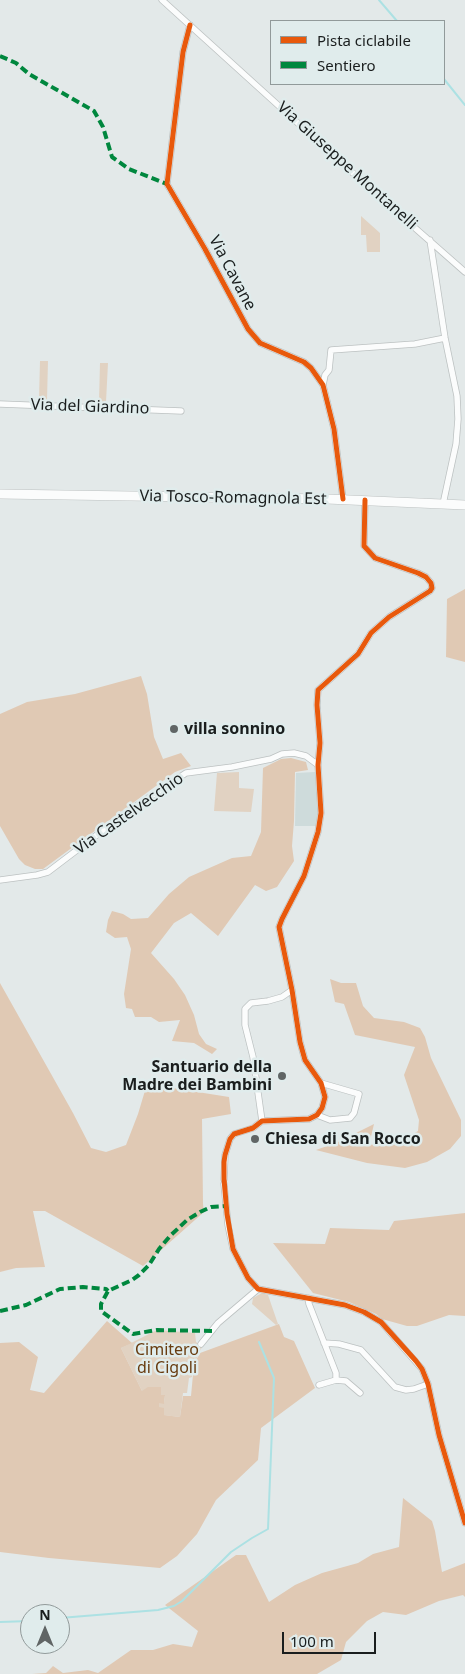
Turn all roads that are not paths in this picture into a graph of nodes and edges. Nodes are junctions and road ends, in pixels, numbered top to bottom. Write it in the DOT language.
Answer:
graph roads {
  1 [pos="162,0"];
  2 [pos="190,25"];
  3 [pos="430,240"];
  4 [pos="465,272"];
  5 [pos="445,338"];
  6 [pos="323,385"];
  7 [pos="0,404"];
  8 [pos="181,411"];
  9 [pos="0,494"];
  10 [pos="343,500"];
  11 [pos="365,500"];
  12 [pos="443,504"];
  13 [pos="465,505"];
  14 [pos="318,766"];
  15 [pos="0,880"];
  16 [pos="292,990"];
  17 [pos="321,1083"];
  18 [pos="317,1115"];
  19 [pos="262,1121"];
  20 [pos="258,1289"];
  21 [pos="308,1298"];
  22 [pos="324,1343"];
  23 [pos="201,1344"];
  24 [pos="336,1380"];
  25 [pos="428,1384"];
  26 [pos="319,1385"];
  27 [pos="360,1393"];
  28 [pos="465,1522"];
  1 -- 2 [label="street, Via Giuseppe Montanelli"];
  2 -- 3 [label="street, Via Giuseppe Montanelli"];
  2 -- 6 [label="street, Via Cavane"];
  3 -- 4 [label="street, Via Giuseppe Montanelli"];
  3 -- 5 [label="street"];
  5 -- 6 [label="street"];
  5 -- 12 [label="street"];
  6 -- 10 [label="street, Via Cavane"];
  7 -- 8 [label="street, Via del Giardino"];
  9 -- 10 [label="main road, Via Tosco-Romagnola Est"];
  10 -- 11 [label="main road, Via Tosco-Romagnola Est"];
  11 -- 12 [label="main road, Via Tosco-Romagnola Est"];
  11 -- 14 [label="street"];
  12 -- 13 [label="main road, Via Tosco-Romagnola Est"];
  14 -- 15 [label="street, Via Castelvecchio"];
  14 -- 16 [label="street"];
  16 -- 17 [label="street"];
  16 -- 19 [label="street"];
  17 -- 18 [label="street"];
  17 -- 18 [label="street"];
  18 -- 19 [label="street"];
  19 -- 20 [label="street"];
  20 -- 21 [label="street"];
  20 -- 23 [label="street"];
  21 -- 22 [label="street"];
  21 -- 25 [label="street"];
  22 -- 24 [label="street"];
  22 -- 25 [label="street"];
  24 -- 26 [label="street"];
  24 -- 27 [label="street"];
  25 -- 28 [label="street"];
}
